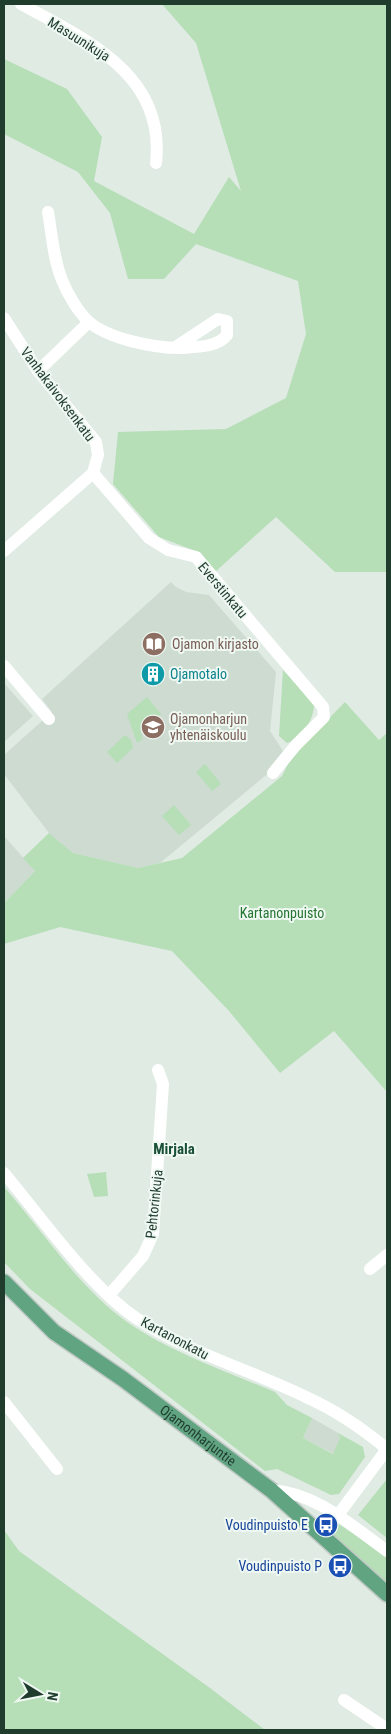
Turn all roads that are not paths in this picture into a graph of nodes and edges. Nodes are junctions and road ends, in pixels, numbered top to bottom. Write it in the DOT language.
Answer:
graph roads {
  1 [pos="21,4"];
  2 [pos="156,163"];
  3 [pos="48,212"];
  4 [pos="4,318"];
  5 [pos="89,322"];
  6 [pos="174,348"];
  7 [pos="38,371"];
  8 [pos="93,473"];
  9 [pos="4,551"];
  10 [pos="4,666"];
  11 [pos="49,719"];
  12 [pos="274,773"];
  13 [pos="158,1070"];
  14 [pos="4,1173"];
  15 [pos="387,1254"];
  16 [pos="370,1269"];
  17 [pos="4,1282"];
  18 [pos="110,1294"];
  19 [pos="4,1402"];
  20 [pos="387,1449"];
  21 [pos="57,1469"];
  22 [pos="271,1490"];
  23 [pos="338,1515"];
  24 [pos="387,1552"];
  25 [pos="387,1594"];
  26 [pos="344,1700"];
  27 [pos="387,1729"];
  1 -- 2 [label="street, Masuunikuja"];
  3 -- 5 [label="street"];
  4 -- 7 [label="street, Vanhakaivoksenkatu"];
  5 -- 6 [label="street"];
  5 -- 7 [label="street"];
  7 -- 8 [label="street, Vanhakaivoksenkatu"];
  8 -- 9 [label="street"];
  8 -- 12 [label="street, Everstinkatu"];
  10 -- 11 [label="street"];
  13 -- 18 [label="street, Pehtorinkuja"];
  14 -- 18 [label="street, Kartanonkatu"];
  15 -- 16 [label="street"];
  17 -- 22 [label="main road, Ojamonharjuntie"];
  18 -- 20 [label="street, Kartanonkatu"];
  19 -- 21 [label="street"];
  20 -- 23 [label="street"];
  22 -- 23 [label="street"];
  22 -- 25 [label="main road, Ojamonharjuntie"];
  23 -- 24 [label="street"];
  26 -- 27 [label="street"];
}
